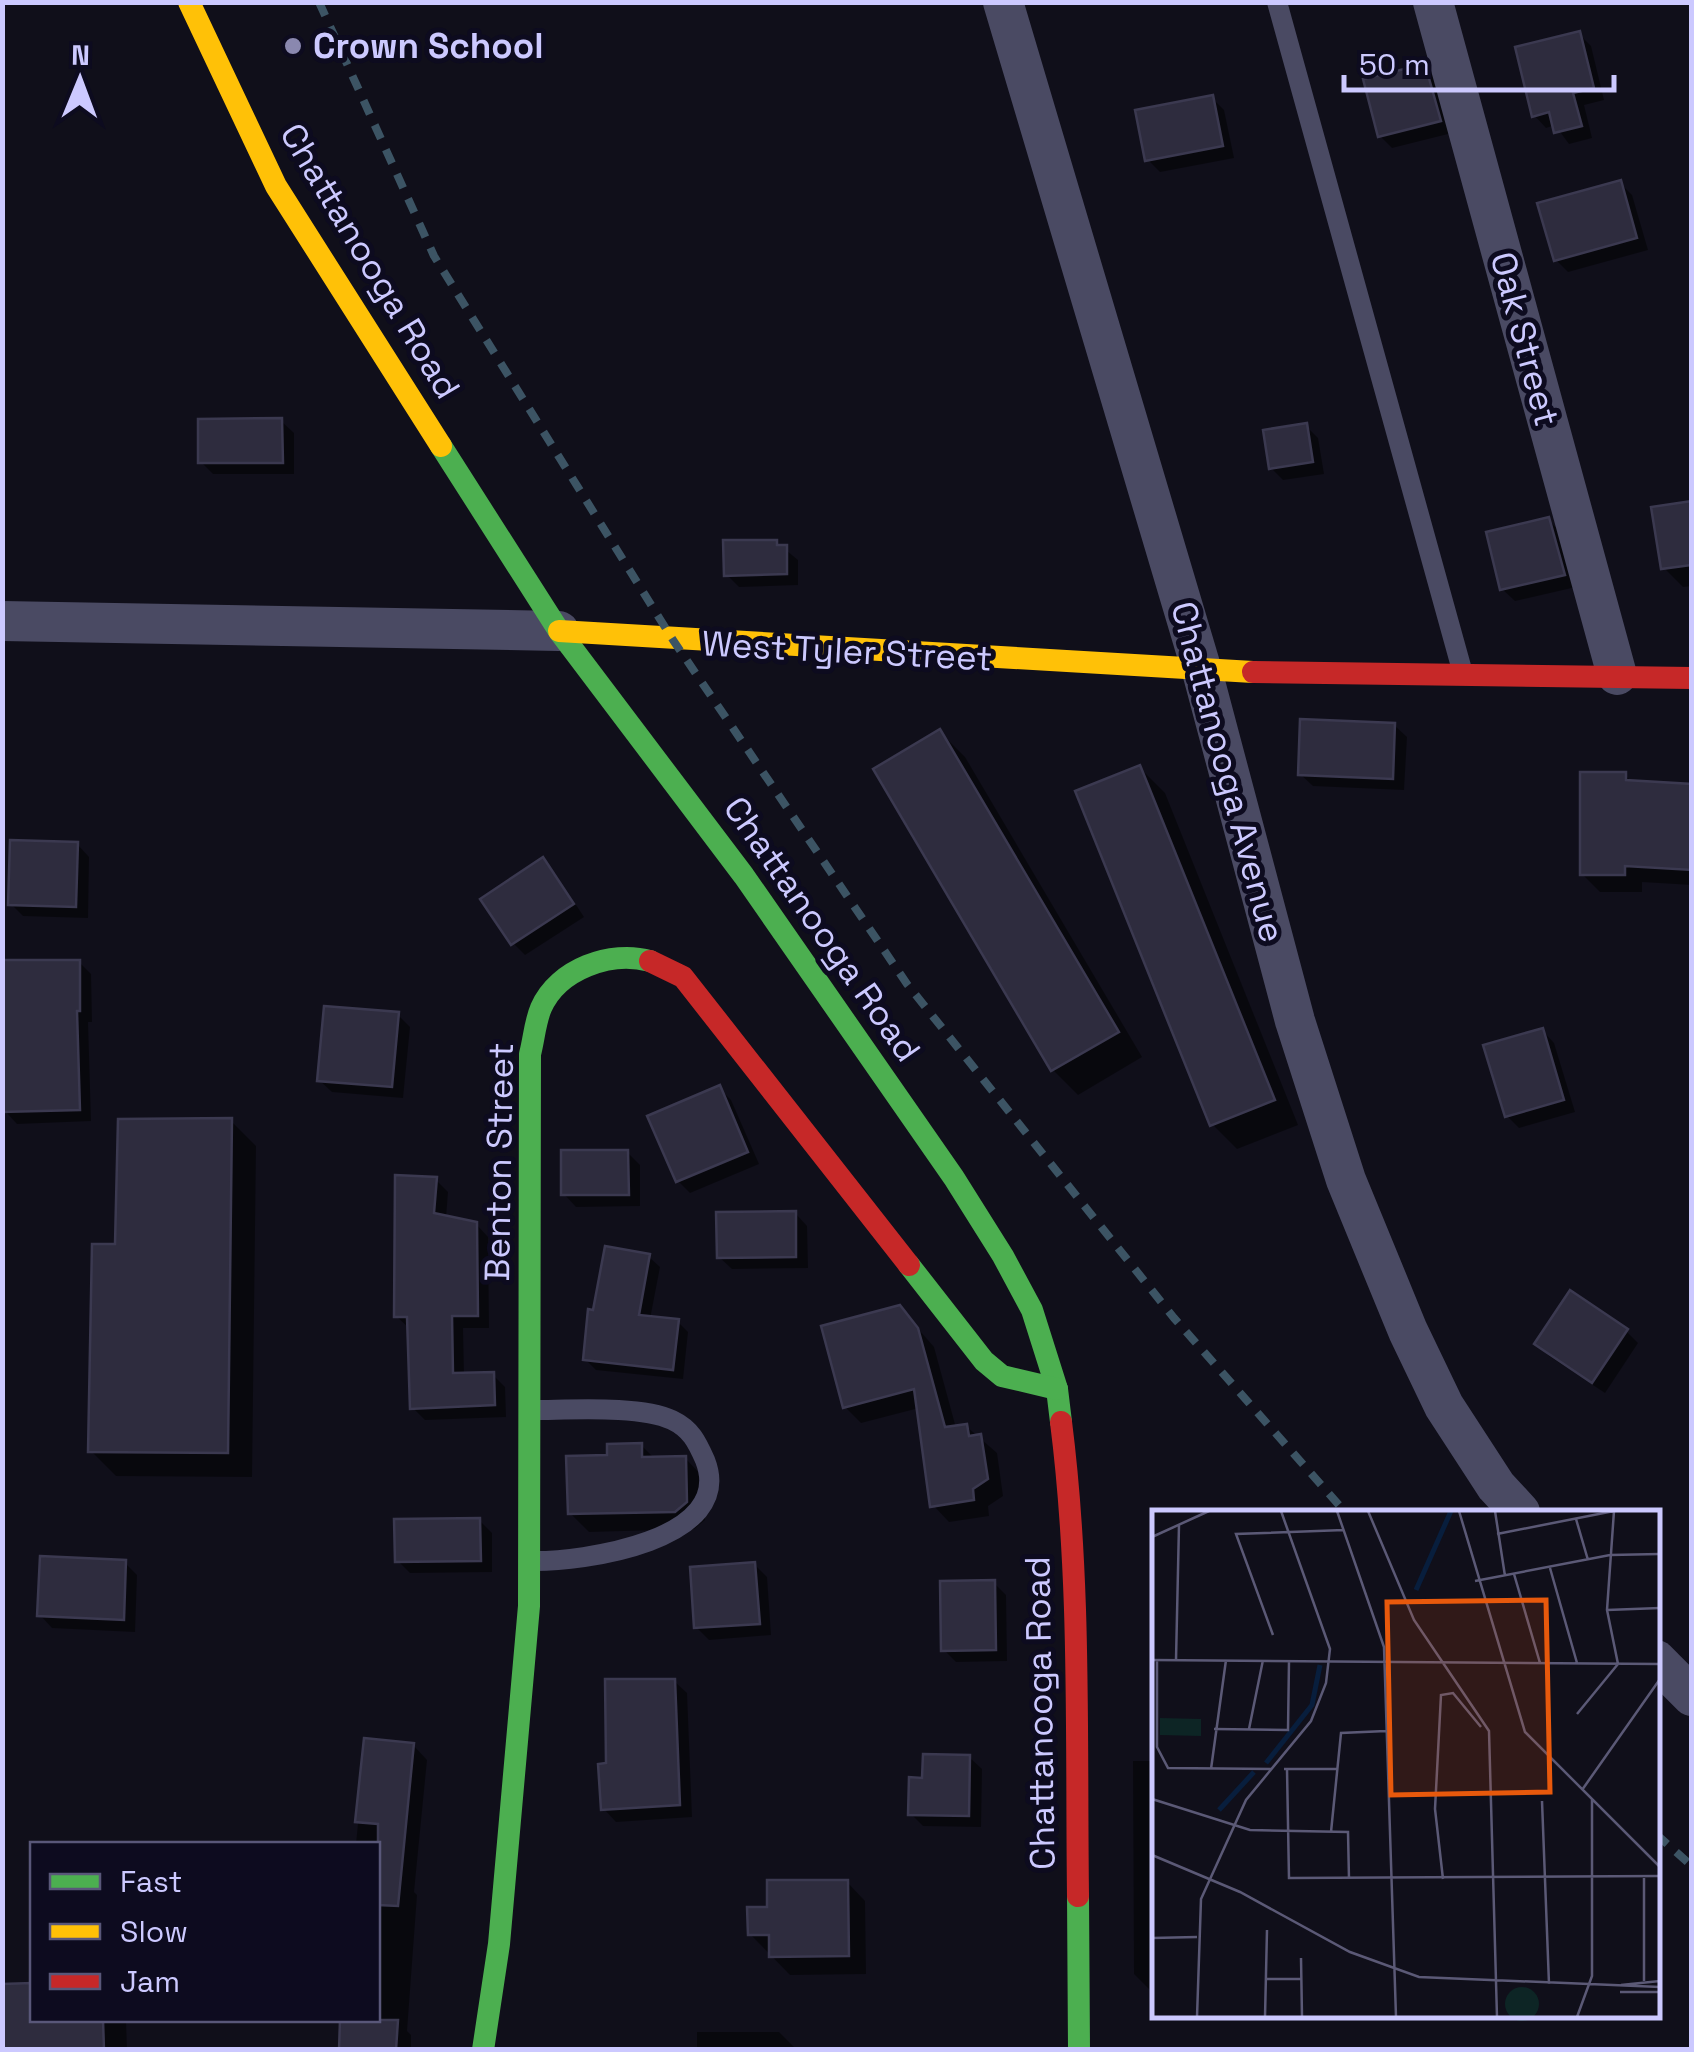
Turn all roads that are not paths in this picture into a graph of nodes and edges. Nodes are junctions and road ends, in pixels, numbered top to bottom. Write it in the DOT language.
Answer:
graph roads {
  1 [pos="189,2"];
  2 [pos="1003,2"];
  3 [pos="1277,2"];
  4 [pos="1433,2"];
  5 [pos="2,621"];
  6 [pos="559,631"];
  7 [pos="1202,671"];
  8 [pos="1463,674"];
  9 [pos="1616,676"];
  10 [pos="1692,678"];
  11 [pos="1056,1390"];
  12 [pos="531,1410"];
  13 [pos="1518,1510"];
  14 [pos="530,1561"];
  15 [pos="483,2050"];
  16 [pos="1078,2050"];
  1 -- 6 [label="street, Chattanooga Road"];
  2 -- 7 [label="street, Chattanooga Avenue"];
  3 -- 8 [label="lane"];
  4 -- 9 [label="street, Oak Street"];
  5 -- 6 [label="street, West Tyler Street"];
  6 -- 7 [label="street, West Tyler Street"];
  6 -- 11 [label="street, Chattanooga Road"];
  7 -- 8 [label="street, West Tyler Street"];
  7 -- 13 [label="street, Chattanooga Avenue"];
  8 -- 9 [label="street, West Tyler Street"];
  9 -- 10 [label="street, West Tyler Street"];
  11 -- 12 [label="street, Benton Street"];
  11 -- 16 [label="street, Chattanooga Road"];
  12 -- 14 [label="street, Benton Street"];
  12 -- 14 [label="lane"];
  14 -- 15 [label="street, Benton Street"];
}
